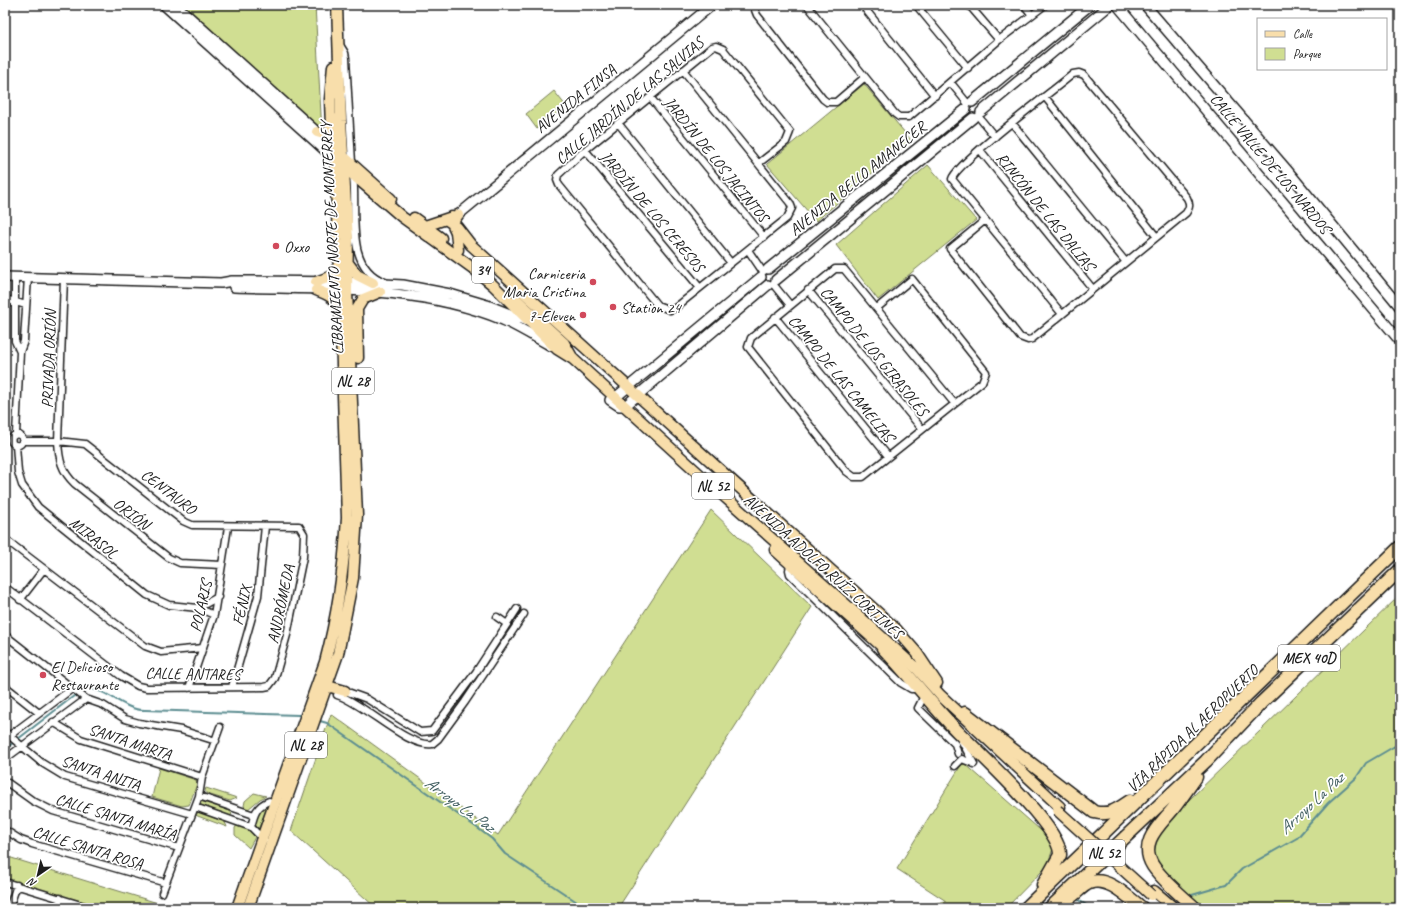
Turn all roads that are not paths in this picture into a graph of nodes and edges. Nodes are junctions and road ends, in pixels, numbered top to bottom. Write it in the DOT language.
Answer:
graph roads {
  1 [pos="164,5"];
  2 [pos="176,5"];
  3 [pos="332,5"];
  4 [pos="337,5"];
  5 [pos="712,5"];
  6 [pos="807,5"];
  7 [pos="862,5"];
  8 [pos="916,5"];
  9 [pos="969,5"];
  10 [pos="1024,5"];
  11 [pos="1045,5"];
  12 [pos="1090,5"];
  13 [pos="1110,5"];
  14 [pos="1117,5"];
  15 [pos="1145,5"];
  16 [pos="757,6"];
  17 [pos="1032,15"];
  18 [pos="1068,22"];
  19 [pos="1076,32"];
  20 [pos="1056,33"];
  21 [pos="999,40"];
  22 [pos="338,42"];
  23 [pos="1064,42"];
  24 [pos="333,66"];
  25 [pos="968,68"];
  26 [pos="683,70"];
  27 [pos="865,77"];
  28 [pos="951,83"];
  29 [pos="935,96"];
  30 [pos="650,97"];
  31 [pos="1045,97"];
  32 [pos="969,105"];
  33 [pos="977,115"];
  34 [pos="618,123"];
  35 [pos="1012,123"];
  36 [pos="317,132"];
  37 [pos="995,137"];
  38 [pos="335,148"];
  39 [pos="585,150"];
  40 [pos="980,150"];
  41 [pos="339,158"];
  42 [pos="759,163"];
  43 [pos="348,165"];
  44 [pos="353,174"];
  45 [pos="875,183"];
  46 [pos="863,192"];
  47 [pos="882,192"];
  48 [pos="870,202"];
  49 [pos="453,219"];
  50 [pos="984,222"];
  51 [pos="425,226"];
  52 [pos="1156,236"];
  53 [pos="764,237"];
  54 [pos="458,250"];
  55 [pos="748,250"];
  56 [pos="1125,261"];
  57 [pos="344,263"];
  58 [pos="731,263"];
  59 [pos="764,273"];
  60 [pos="5,277"];
  61 [pos="15,277"];
  62 [pos="28,277"];
  63 [pos="64,278"];
  64 [pos="773,283"];
  65 [pos="390,284"];
  66 [pos="316,286"];
  67 [pos="343,286"];
  68 [pos="371,287"];
  69 [pos="700,288"];
  70 [pos="1092,288"];
  71 [pos="808,290"];
  72 [pos="380,292"];
  73 [pos="5,300"];
  74 [pos="518,301"];
  75 [pos="15,303"];
  76 [pos="26,305"];
  77 [pos="790,305"];
  78 [pos="540,307"];
  79 [pos="1400,307"];
  80 [pos="877,308"];
  81 [pos="345,311"];
  82 [pos="1062,314"];
  83 [pos="775,317"];
  84 [pos="529,321"];
  85 [pos="551,331"];
  86 [pos="695,333"];
  87 [pos="1400,341"];
  88 [pos="702,342"];
  89 [pos="680,345"];
  90 [pos="557,349"];
  91 [pos="20,352"];
  92 [pos="688,354"];
  93 [pos="573,359"];
  94 [pos="629,386"];
  95 [pos="638,395"];
  96 [pos="616,403"];
  97 [pos="954,403"];
  98 [pos="354,423"];
  99 [pos="922,429"];
  100 [pos="16,434"];
  101 [pos="5,440"];
  102 [pos="23,441"];
  103 [pos="58,441"];
  104 [pos="14,443"];
  105 [pos="888,456"];
  106 [pos="731,481"];
  107 [pos="708,482"];
  108 [pos="265,526"];
  109 [pos="299,526"];
  110 [pos="228,527"];
  111 [pos="5,539"];
  112 [pos="797,539"];
  113 [pos="1400,547"];
  114 [pos="792,560"];
  115 [pos="222,565"];
  116 [pos="44,569"];
  117 [pos="1400,570"];
  118 [pos="843,580"];
  119 [pos="5,587"];
  120 [pos="218,597"];
  121 [pos="20,600"];
  122 [pos="198,608"];
  123 [pos="517,609"];
  124 [pos="524,614"];
  125 [pos="214,615"];
  126 [pos="497,617"];
  127 [pos="507,624"];
  128 [pos="5,635"];
  129 [pos="204,648"];
  130 [pos="329,648"];
  131 [pos="883,648"];
  132 [pos="333,670"];
  133 [pos="5,686"];
  134 [pos="269,686"];
  135 [pos="232,687"];
  136 [pos="73,688"];
  137 [pos="189,688"];
  138 [pos="332,691"];
  139 [pos="86,698"];
  140 [pos="39,712"];
  141 [pos="307,713"];
  142 [pos="965,713"];
  143 [pos="53,722"];
  144 [pos="220,727"];
  145 [pos="958,731"];
  146 [pos="8,736"];
  147 [pos="216,741"];
  148 [pos="22,745"];
  149 [pos="958,754"];
  150 [pos="5,759"];
  151 [pos="1206,761"];
  152 [pos="955,766"];
  153 [pos="202,777"];
  154 [pos="5,780"];
  155 [pos="199,796"];
  156 [pos="1144,796"];
  157 [pos="274,802"];
  158 [pos="194,807"];
  159 [pos="1059,808"];
  160 [pos="239,810"];
  161 [pos="282,812"];
  162 [pos="192,814"];
  163 [pos="254,815"];
  164 [pos="235,820"];
  165 [pos="251,827"];
  166 [pos="5,830"];
  167 [pos="274,835"];
  168 [pos="261,839"];
  169 [pos="179,848"];
  170 [pos="5,882"];
  171 [pos="166,883"];
  172 [pos="17,886"];
  173 [pos="162,893"];
  174 [pos="1153,893"];
  175 [pos="60,898"];
  176 [pos="9,908"];
  177 [pos="56,908"];
  178 [pos="92,908"];
  179 [pos="237,908"];
  180 [pos="248,908"];
  181 [pos="1026,908"];
  182 [pos="1050,908"];
  183 [pos="1055,908"];
  184 [pos="1142,908"];
  185 [pos="1166,908"];
  186 [pos="1174,908"];
  187 [pos="1195,908"];
  1 -- 41 [label="street"];
  2 -- 36 [label="street"];
  3 -- 24 [label="main road"];
  4 -- 22 [label="main road, LIBRAMIENTO NORTE DE MONTERREY"];
  5 -- 49 [label="street, AVENIDA FINSA"];
  6 -- 27 [label="street"];
  7 -- 29 [label="street"];
  8 -- 25 [label="street"];
  9 -- 21 [label="street"];
  10 -- 17 [label="street"];
  11 -- 17 [label="street"];
  12 -- 18 [label="street, AVENIDA BELLO AMANECER"];
  13 -- 19 [label="street, AVENIDA BELLO AMANECER"];
  14 -- 87 [label="street, CALLE VALLE DE LOS NARDOS"];
  15 -- 79 [label="street, CALLE VALLE DE LOS NARDOS"];
  16 -- 27 [label="street"];
  17 -- 21 [label="street"];
  18 -- 19 [label="street"];
  18 -- 20 [label="street, AVENIDA BELLO AMANECER"];
  19 -- 23 [label="street, AVENIDA BELLO AMANECER"];
  20 -- 23 [label="street"];
  20 -- 32 [label="street, AVENIDA BELLO AMANECER"];
  21 -- 25 [label="street"];
  22 -- 41 [label="main road, LIBRAMIENTO NORTE DE MONTERREY"];
  22 -- 43 [label="street"];
  23 -- 33 [label="street, AVENIDA BELLO AMANECER"];
  24 -- 36 [label="main road"];
  24 -- 38 [label="main road"];
  25 -- 28 [label="street"];
  26 -- 30 [label="street, CALLE JARDÍN DE LAS SALVIAS"];
  26 -- 42 [label="street"];
  26 -- 42 [label="street, CALLE JARDÍN DE LAS SALVIAS"];
  27 -- 29 [label="street"];
  28 -- 29 [label="street"];
  28 -- 32 [label="street"];
  30 -- 34 [label="street, CALLE JARDÍN DE LAS SALVIAS"];
  30 -- 53 [label="street, JARDÍN DE LOS JACINTOS"];
  31 -- 35 [label="street"];
  31 -- 52 [label="street"];
  31 -- 52 [label="street"];
  32 -- 33 [label="street"];
  32 -- 33 [label="street"];
  32 -- 45 [label="street, AVENIDA BELLO AMANECER"];
  33 -- 37 [label="street"];
  33 -- 47 [label="street, AVENIDA BELLO AMANECER"];
  34 -- 39 [label="street, CALLE JARDÍN DE LAS SALVIAS"];
  34 -- 58 [label="street"];
  35 -- 37 [label="street"];
  35 -- 56 [label="street"];
  36 -- 38 [label="street"];
  37 -- 40 [label="street"];
  38 -- 41 [label="main road"];
  39 -- 69 [label="street, JARDÍN DE LOS CERESOS"];
  39 -- 69 [label="street, CALLE JARDÍN DE LAS SALVIAS"];
  40 -- 50 [label="street"];
  40 -- 70 [label="street, RINCÓN DE LAS DALIAS"];
  41 -- 43 [label="main road, AVENIDA ADOLFO RUÍZ CORTINES / 34"];
  41 -- 57 [label="main road"];
  42 -- 53 [label="street"];
  43 -- 44 [label="main road, AVENIDA ADOLFO RUÍZ CORTINES / 34"];
  43 -- 51 [label="main road, AVENIDA ADOLFO RUÍZ CORTINES / 34"];
  43 -- 57 [label="main road, LIBRAMIENTO NORTE DE MONTERREY / NL 28"];
  44 -- 65 [label="street"];
  44 -- 84 [label="main road, AVENIDA ADOLFO RUÍZ CORTINES / 34"];
  45 -- 46 [label="street, AVENIDA BELLO AMANECER"];
  45 -- 47 [label="street"];
  46 -- 48 [label="street"];
  46 -- 59 [label="street, AVENIDA BELLO AMANECER"];
  47 -- 48 [label="street, AVENIDA BELLO AMANECER"];
  48 -- 64 [label="street, AVENIDA BELLO AMANECER"];
  49 -- 51 [label="main road"];
  49 -- 54 [label="main road"];
  49 -- 78 [label="main road"];
  50 -- 82 [label="street"];
  50 -- 82 [label="street"];
  51 -- 54 [label="main road, AVENIDA ADOLFO RUÍZ CORTINES / 34"];
  52 -- 56 [label="street"];
  53 -- 55 [label="street"];
  54 -- 74 [label="main road, AVENIDA ADOLFO RUÍZ CORTINES / 34"];
  55 -- 58 [label="street"];
  55 -- 59 [label="street"];
  56 -- 70 [label="street"];
  57 -- 66 [label="main road"];
  57 -- 67 [label="main road, LIBRAMIENTO NORTE DE MONTERREY / NL 28"];
  57 -- 68 [label="main road"];
  58 -- 69 [label="street"];
  59 -- 64 [label="street"];
  59 -- 64 [label="street"];
  59 -- 86 [label="street, AVENIDA BELLO AMANECER"];
  60 -- 61 [label="street, NL 52"];
  61 -- 62 [label="street, NL 52"];
  61 -- 75 [label="street"];
  62 -- 63 [label="street, NL 52"];
  62 -- 76 [label="street"];
  63 -- 66 [label="street, NL 52"];
  63 -- 103 [label="street, PRIVADA ORIÓN"];
  64 -- 77 [label="street"];
  64 -- 88 [label="street, AVENIDA BELLO AMANECER"];
  65 -- 68 [label="street, NL 52"];
  65 -- 84 [label="street, NL 52"];
  66 -- 67 [label="street, NL 52"];
  66 -- 81 [label="main road"];
  67 -- 68 [label="street, NL 52"];
  67 -- 81 [label="main road, LIBRAMIENTO NORTE DE MONTERREY / NL 28"];
  68 -- 72 [label="street, NL 52"];
  68 -- 81 [label="main road"];
  70 -- 82 [label="street"];
  71 -- 77 [label="street"];
  71 -- 80 [label="street"];
  71 -- 99 [label="street, CAMPO DE LOS GIRASOLES"];
  72 -- 90 [label="street, NL 52"];
  72 -- 98 [label="main road"];
  73 -- 75 [label="street"];
  74 -- 78 [label="main road"];
  74 -- 85 [label="main road, AVENIDA ADOLFO RUÍZ CORTINES / 34"];
  75 -- 76 [label="street"];
  75 -- 91 [label="street"];
  76 -- 91 [label="street"];
  77 -- 83 [label="street"];
  78 -- 94 [label="main road"];
  80 -- 97 [label="street"];
  80 -- 97 [label="street"];
  81 -- 98 [label="main road, LIBRAMIENTO NORTE DE MONTERREY / NL 28"];
  81 -- 130 [label="main road"];
  83 -- 105 [label="street, CAMPO DE LAS CAMELIAS"];
  83 -- 105 [label="street"];
  84 -- 85 [label="street, NL 52"];
  84 -- 90 [label="main road, AVENIDA ADOLFO RUÍZ CORTINES / 34"];
  85 -- 93 [label="main road, AVENIDA ADOLFO RUÍZ CORTINES / NL 52"];
  86 -- 88 [label="street"];
  86 -- 89 [label="street, AVENIDA BELLO AMANECER"];
  88 -- 92 [label="street, AVENIDA BELLO AMANECER"];
  89 -- 92 [label="street"];
  89 -- 94 [label="street, AVENIDA BELLO AMANECER"];
  90 -- 93 [label="main road, AVENIDA ADOLFO RUÍZ CORTINES / NL 52"];
  90 -- 96 [label="main road"];
  91 -- 100 [label="street"];
  92 -- 95 [label="street, AVENIDA BELLO AMANECER"];
  93 -- 96 [label="main road, AVENIDA ADOLFO RUÍZ CORTINES / NL 52"];
  94 -- 95 [label="main road"];
  94 -- 96 [label="street, AVENIDA BELLO AMANECER"];
  95 -- 96 [label="street, AVENIDA BELLO AMANECER"];
  95 -- 106 [label="main road"];
  96 -- 107 [label="main road, AVENIDA ADOLFO RUÍZ CORTINES / NL 52"];
  96 -- 114 [label="main road"];
  97 -- 99 [label="street"];
  98 -- 132 [label="main road, LIBRAMIENTO NORTE DE MONTERREY / NL 28"];
  99 -- 105 [label="street"];
  100 -- 102 [label="street"];
  100 -- 104 [label="street"];
  101 -- 104 [label="street"];
  102 -- 103 [label="street, CENTAURO"];
  102 -- 104 [label="street"];
  103 -- 110 [label="street, CENTAURO"];
  103 -- 115 [label="street, ORIÓN"];
  104 -- 122 [label="street, MIRASOL"];
  106 -- 107 [label="main road"];
  106 -- 112 [label="main road"];
  107 -- 114 [label="main road, AVENIDA ADOLFO RUÍZ CORTINES / NL 52"];
  108 -- 109 [label="street, CENTAURO"];
  108 -- 110 [label="street, CENTAURO"];
  108 -- 135 [label="street, FÉNIX"];
  109 -- 134 [label="street, ANDRÓMEDA"];
  110 -- 115 [label="street, POLARIS"];
  111 -- 116 [label="street"];
  112 -- 114 [label="street"];
  112 -- 118 [label="main road"];
  113 -- 156 [label="highway, VÍA RÁPIDA AL AEROPUERTO / MEX 40D"];
  114 -- 118 [label="main road"];
  114 -- 131 [label="main road, AVENIDA ADOLFO RUÍZ CORTINES / NL 52"];
  114 -- 149 [label="street"];
  114 -- 159 [label="main road, AVENIDA ADOLFO RUÍZ CORTINES / NL 52"];
  115 -- 120 [label="street, POLARIS"];
  116 -- 121 [label="street"];
  116 -- 129 [label="street"];
  117 -- 151 [label="highway, MEX 40D"];
  118 -- 142 [label="main road"];
  119 -- 121 [label="street, CALLE ANTARES"];
  120 -- 122 [label="street"];
  120 -- 125 [label="street, POLARIS"];
  121 -- 137 [label="street, CALLE ANTARES"];
  122 -- 125 [label="street, MIRASOL"];
  123 -- 127 [label="street"];
  124 -- 138 [label="street"];
  125 -- 129 [label="street, POLARIS"];
  126 -- 127 [label="street"];
  127 -- 138 [label="street"];
  128 -- 136 [label="street"];
  129 -- 137 [label="street, POLARIS"];
  130 -- 138 [label="main road"];
  130 -- 141 [label="main road"];
  131 -- 145 [label="highway"];
  131 -- 159 [label="main road, AVENIDA ADOLFO RUÍZ CORTINES / NL 52"];
  132 -- 138 [label="main road, LIBRAMIENTO NORTE DE MONTERREY / NL 28"];
  132 -- 138 [label="main road"];
  133 -- 140 [label="street"];
  134 -- 135 [label="street, CALLE ANTARES"];
  135 -- 137 [label="street, CALLE ANTARES"];
  136 -- 139 [label="street"];
  136 -- 140 [label="street"];
  138 -- 141 [label="main road"];
  138 -- 161 [label="main road, LIBRAMIENTO NORTE DE MONTERREY / NL 28"];
  139 -- 143 [label="street"];
  139 -- 147 [label="street"];
  140 -- 146 [label="street"];
  141 -- 157 [label="main road"];
  142 -- 156 [label="highway"];
  143 -- 148 [label="street"];
  143 -- 153 [label="street, SANTA MARTA"];
  144 -- 147 [label="street"];
  145 -- 152 [label="street"];
  145 -- 181 [label="highway"];
  146 -- 148 [label="street, SANTA ANITA"];
  147 -- 153 [label="street"];
  148 -- 150 [label="street"];
  148 -- 162 [label="street, SANTA ANITA"];
  151 -- 182 [label="highway, MEX 40D"];
  151 -- 187 [label="highway"];
  153 -- 155 [label="street"];
  154 -- 169 [label="street, CALLE SANTA MARÍA"];
  155 -- 158 [label="street"];
  155 -- 160 [label="street"];
  156 -- 181 [label="highway, VÍA RÁPIDA AL AEROPUERTO / MEX 40D"];
  157 -- 161 [label="street"];
  157 -- 163 [label="street"];
  157 -- 168 [label="main road"];
  158 -- 162 [label="street"];
  158 -- 164 [label="street"];
  159 -- 174 [label="main road, AVENIDA ADOLFO RUÍZ CORTINES / NL 52, bridge"];
  160 -- 163 [label="street"];
  160 -- 164 [label="street"];
  161 -- 167 [label="main road, LIBRAMIENTO NORTE DE MONTERREY / NL 28"];
  162 -- 169 [label="street"];
  163 -- 165 [label="street"];
  164 -- 165 [label="street"];
  165 -- 168 [label="street"];
  166 -- 171 [label="street, CALLE SANTA ROSA"];
  167 -- 168 [label="street"];
  167 -- 180 [label="main road, LIBRAMIENTO NORTE DE MONTERREY / NL 28"];
  168 -- 179 [label="main road"];
  169 -- 171 [label="street"];
  170 -- 172 [label="street"];
  171 -- 173 [label="street"];
  172 -- 175 [label="street"];
  172 -- 176 [label="street"];
  174 -- 185 [label="main road"];
  174 -- 186 [label="main road"];
  175 -- 177 [label="street"];
  175 -- 178 [label="street"];
  183 -- 184 [label="highway"];
}
